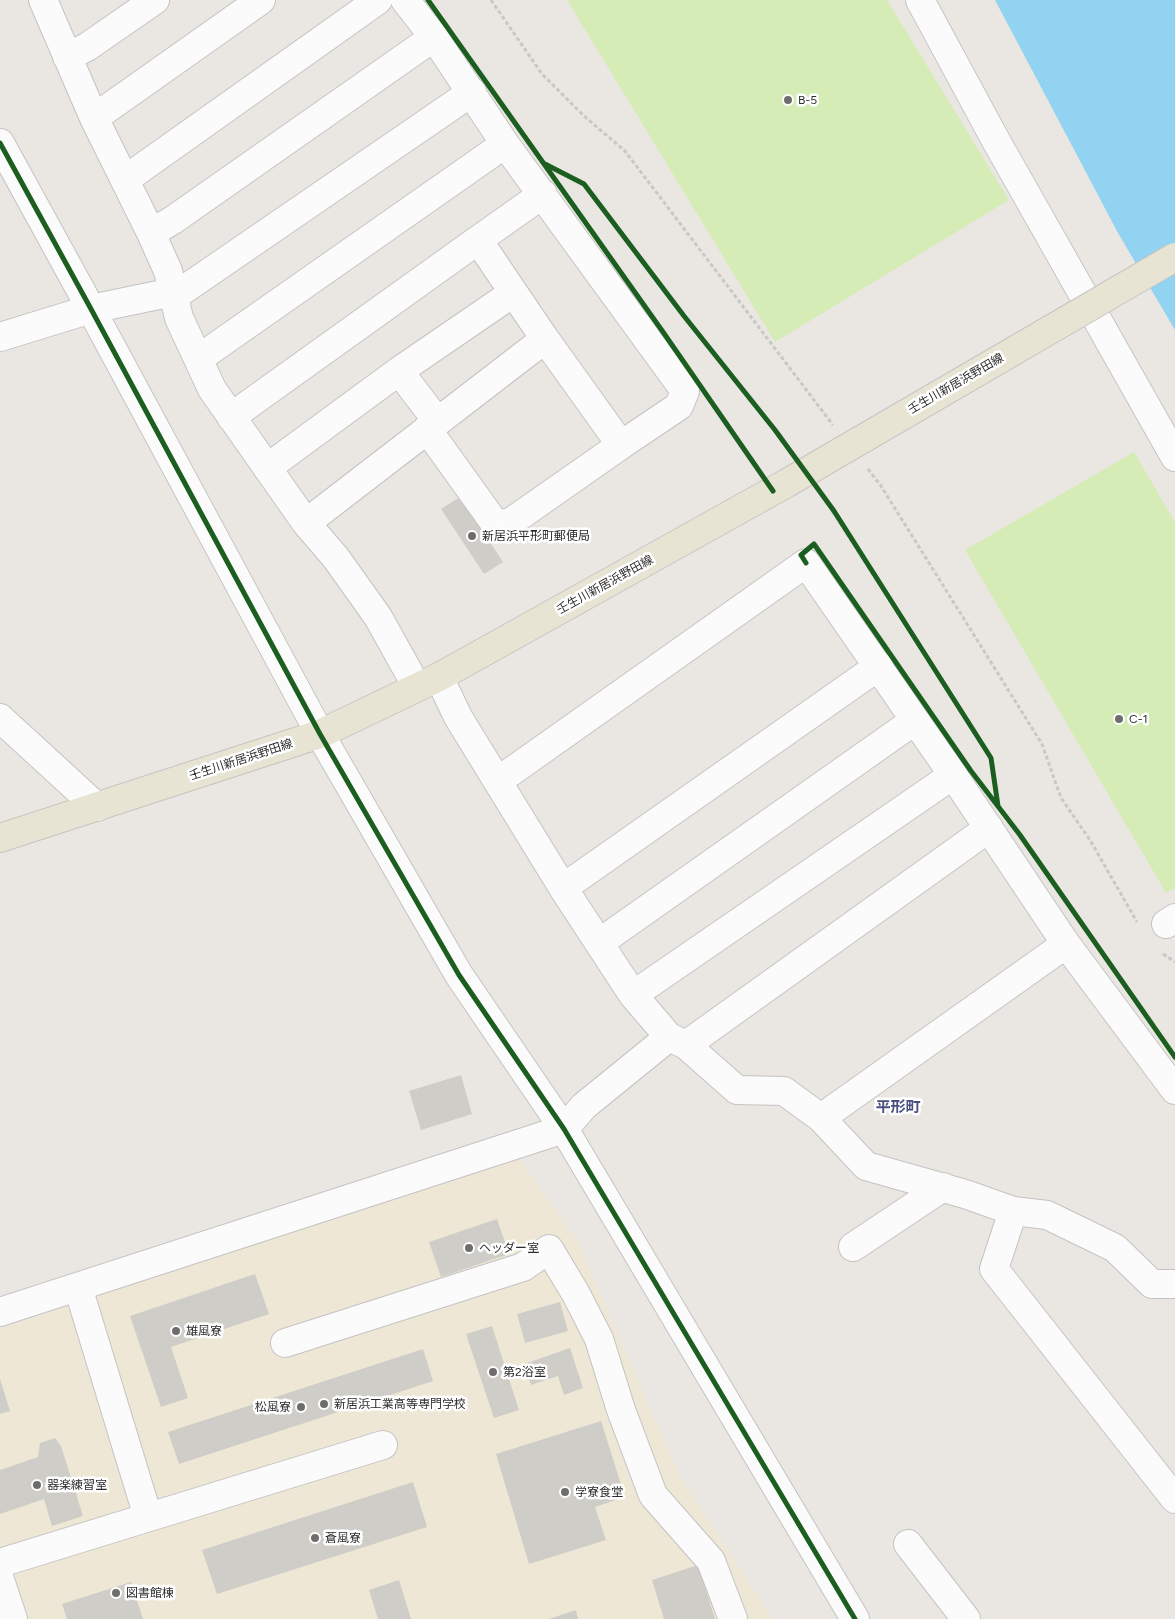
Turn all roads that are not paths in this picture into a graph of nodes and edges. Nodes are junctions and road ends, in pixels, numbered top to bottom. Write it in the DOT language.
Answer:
graph roads {
  1 [pos="155,0"];
  2 [pos="261,0"];
  3 [pos="378,0"];
  4 [pos="405,0"];
  5 [pos="920,0"];
  6 [pos="44,1"];
  7 [pos="434,37"];
  8 [pos="67,57"];
  9 [pos="472,92"];
  10 [pos="94,118"];
  11 [pos="0,143"];
  12 [pos="505,144"];
  13 [pos="126,179"];
  14 [pos="543,194"];
  15 [pos="151,233"];
  16 [pos="478,240"];
  17 [pos="1175,257"];
  18 [pos="174,292"];
  19 [pos="513,293"];
  20 [pos="92,310"];
  21 [pos="0,337"];
  22 [pos="546,339"];
  23 [pos="198,359"];
  24 [pos="399,371"];
  25 [pos="230,417"];
  26 [pos="432,425"];
  27 [pos="621,445"];
  28 [pos="1175,458"];
  29 [pos="267,468"];
  30 [pos="306,523"];
  31 [pos="878,666"];
  32 [pos="428,682"];
  33 [pos="0,718"];
  34 [pos="914,721"];
  35 [pos="320,734"];
  36 [pos="953,775"];
  37 [pos="498,780"];
  38 [pos="97,807"];
  39 [pos="989,828"];
  40 [pos="0,838"];
  41 [pos="563,888"];
  42 [pos="599,943"];
  43 [pos="1066,944"];
  44 [pos="634,995"];
  45 [pos="678,1041"];
  46 [pos="1175,1090"];
  47 [pos="822,1118"];
  48 [pos="564,1129"];
  49 [pos="943,1188"];
  50 [pos="1013,1211"];
  51 [pos="853,1247"];
  52 [pos="1175,1284"];
  53 [pos="78,1287"];
  54 [pos="0,1312"];
  55 [pos="285,1343"];
  56 [pos="383,1445"];
  57 [pos="1175,1499"];
  58 [pos="148,1517"];
  59 [pos="908,1544"];
  60 [pos="0,1563"];
  61 [pos="0,1580"];
  62 [pos="14,1619"];
  63 [pos="733,1619"];
  64 [pos="855,1619"];
  65 [pos="966,1619"];
  1 -- 8 [label="street"];
  2 -- 10 [label="street"];
  3 -- 13 [label="street"];
  4 -- 7 [label="street"];
  5 -- 28 [label="street"];
  6 -- 8 [label="street"];
  7 -- 9 [label="street"];
  7 -- 15 [label="street"];
  8 -- 10 [label="street"];
  9 -- 12 [label="street"];
  9 -- 18 [label="street"];
  10 -- 13 [label="street"];
  11 -- 20 [label="street"];
  12 -- 14 [label="street"];
  12 -- 23 [label="street"];
  13 -- 15 [label="street"];
  14 -- 16 [label="street"];
  14 -- 27 [label="street"];
  15 -- 18 [label="street"];
  16 -- 19 [label="street"];
  16 -- 25 [label="street"];
  17 -- 32 [label="main road, 壬生川新居浜野田線, bridge"];
  18 -- 20 [label="street"];
  18 -- 23 [label="street"];
  19 -- 22 [label="street"];
  19 -- 24 [label="street"];
  20 -- 21 [label="street"];
  20 -- 35 [label="street"];
  22 -- 26 [label="street"];
  22 -- 27 [label="street"];
  23 -- 25 [label="street"];
  24 -- 26 [label="street"];
  24 -- 29 [label="street"];
  25 -- 29 [label="street"];
  26 -- 27 [label="street"];
  26 -- 30 [label="street"];
  29 -- 30 [label="street"];
  30 -- 32 [label="street"];
  31 -- 34 [label="street"];
  31 -- 37 [label="street"];
  31 -- 41 [label="street"];
  32 -- 35 [label="main road, 壬生川新居浜野田線"];
  32 -- 37 [label="street"];
  33 -- 38 [label="street"];
  34 -- 36 [label="street"];
  34 -- 42 [label="street"];
  35 -- 38 [label="main road, 壬生川新居浜野田線"];
  35 -- 48 [label="street"];
  36 -- 39 [label="street"];
  36 -- 44 [label="street"];
  37 -- 41 [label="street"];
  38 -- 40 [label="main road, 壬生川新居浜野田線"];
  39 -- 43 [label="street"];
  39 -- 45 [label="street"];
  41 -- 42 [label="street"];
  42 -- 44 [label="street"];
  43 -- 46 [label="street"];
  43 -- 47 [label="street"];
  44 -- 45 [label="street"];
  45 -- 47 [label="street"];
  45 -- 48 [label="street"];
  47 -- 49 [label="street"];
  48 -- 53 [label="street"];
  48 -- 64 [label="street"];
  49 -- 50 [label="street"];
  49 -- 51 [label="street"];
  50 -- 52 [label="street"];
  50 -- 57 [label="street"];
  53 -- 54 [label="street"];
  53 -- 58 [label="street"];
  55 -- 63 [label="street"];
  56 -- 58 [label="street"];
  58 -- 60 [label="street"];
  59 -- 65 [label="street"];
  61 -- 62 [label="street"];
}
